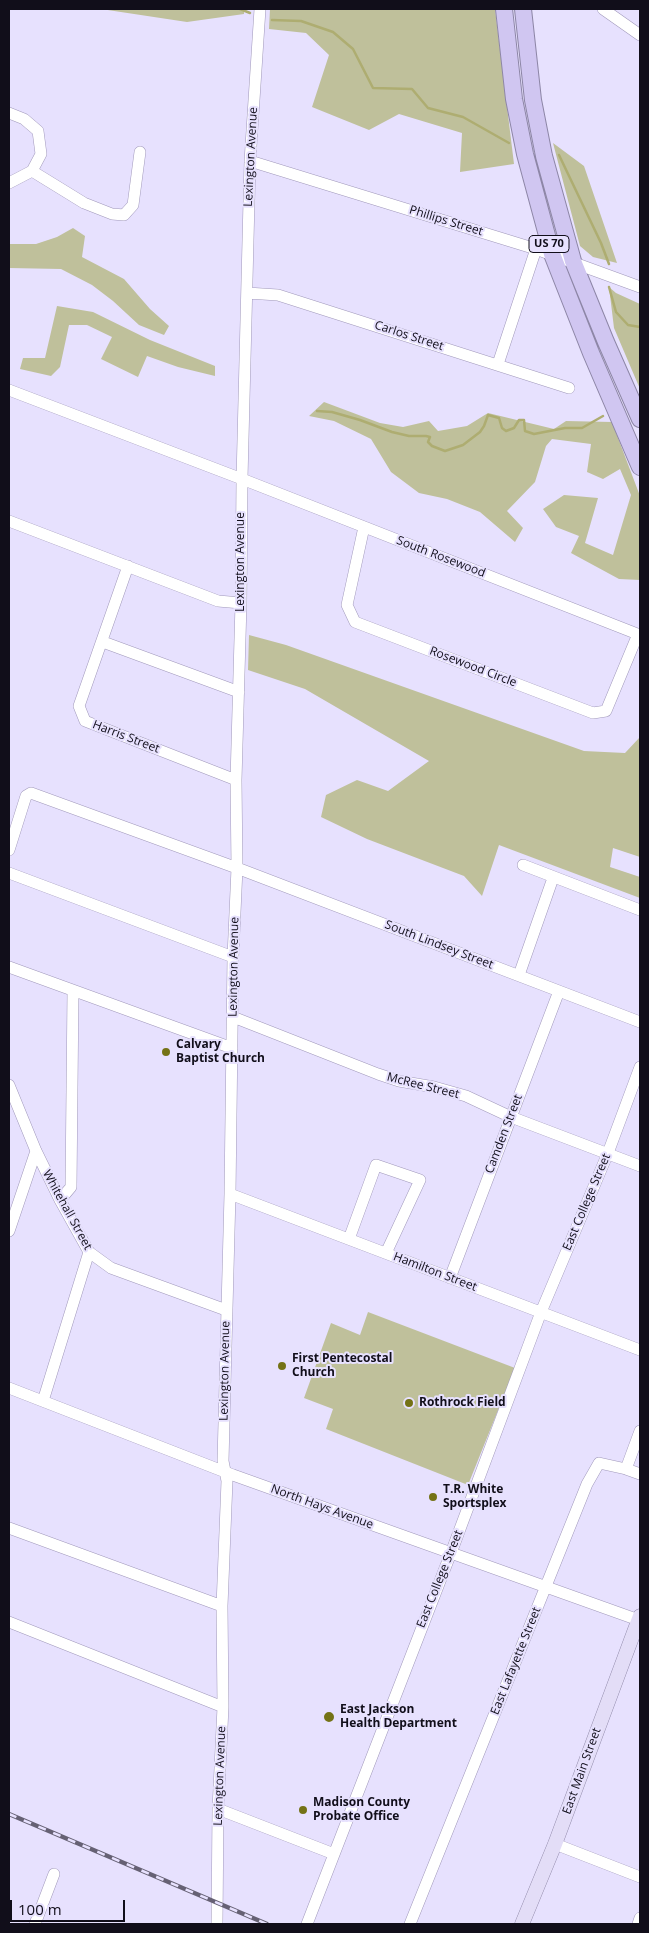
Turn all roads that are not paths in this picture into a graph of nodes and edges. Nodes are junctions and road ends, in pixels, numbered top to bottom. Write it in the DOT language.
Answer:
graph roads {
  1 [pos="260,9"];
  2 [pos="504,9"];
  3 [pos="523,9"];
  4 [pos="603,9"];
  5 [pos="640,35"];
  6 [pos="9,113"];
  7 [pos="140,152"];
  8 [pos="250,161"];
  9 [pos="32,171"];
  10 [pos="9,183"];
  11 [pos="536,249"];
  12 [pos="552,254"];
  13 [pos="572,261"];
  14 [pos="640,287"];
  15 [pos="247,293"];
  16 [pos="498,364"];
  17 [pos="569,388"];
  18 [pos="9,390"];
  19 [pos="640,419"];
  20 [pos="640,467"];
  21 [pos="242,479"];
  22 [pos="9,521"];
  23 [pos="364,527"];
  24 [pos="128,566"];
  25 [pos="241,603"];
  26 [pos="639,635"];
  27 [pos="103,642"];
  28 [pos="239,692"];
  29 [pos="236,780"];
  30 [pos="9,850"];
  31 [pos="523,865"];
  32 [pos="237,868"];
  33 [pos="9,873"];
  34 [pos="553,878"];
  35 [pos="640,910"];
  36 [pos="233,958"];
  37 [pos="9,967"];
  38 [pos="519,975"];
  39 [pos="72,991"];
  40 [pos="559,991"];
  41 [pos="234,1017"];
  42 [pos="640,1022"];
  43 [pos="232,1048"];
  44 [pos="640,1067"];
  45 [pos="9,1085"];
  46 [pos="511,1116"];
  47 [pos="36,1151"];
  48 [pos="608,1153"];
  49 [pos="640,1166"];
  50 [pos="230,1194"];
  51 [pos="60,1200"];
  52 [pos="9,1231"];
  53 [pos="349,1239"];
  54 [pos="89,1252"];
  55 [pos="386,1253"];
  56 [pos="450,1278"];
  57 [pos="226,1310"];
  58 [pos="541,1312"];
  59 [pos="640,1350"];
  60 [pos="9,1388"];
  61 [pos="43,1401"];
  62 [pos="640,1431"];
  63 [pos="626,1469"];
  64 [pos="226,1472"];
  65 [pos="640,1474"];
  66 [pos="9,1528"];
  67 [pos="451,1553"];
  68 [pos="546,1588"];
  69 [pos="222,1606"];
  70 [pos="640,1618"];
  71 [pos="9,1622"];
  72 [pos="223,1706"];
  73 [pos="218,1809"];
  74 [pos="555,1844"];
  75 [pos="334,1854"];
  76 [pos="54,1874"];
  77 [pos="640,1877"];
  78 [pos="640,1918"];
  79 [pos="35,1924"];
  80 [pos="216,1924"];
  81 [pos="307,1924"];
  82 [pos="410,1924"];
  83 [pos="522,1924"];
  84 [pos="638,1924"];
  1 -- 8 [label="street, Lexington Avenue"];
  2 -- 12 [label="highway, US 70"];
  3 -- 13 [label="highway, US 70"];
  4 -- 5 [label="street"];
  6 -- 9 [label="street"];
  7 -- 9 [label="street"];
  8 -- 11 [label="street, Phillips Street"];
  8 -- 15 [label="street, Lexington Avenue"];
  9 -- 10 [label="street"];
  11 -- 12 [label="street, Phillips Street"];
  11 -- 16 [label="street"];
  12 -- 13 [label="street, Phillips Street"];
  12 -- 20 [label="highway, US 70"];
  13 -- 14 [label="street, Phillips Street"];
  13 -- 19 [label="highway, US 70"];
  15 -- 16 [label="street, Carlos Street"];
  15 -- 21 [label="street, Lexington Avenue"];
  16 -- 17 [label="street, Carlos Street"];
  18 -- 21 [label="street, South Rosewood"];
  21 -- 23 [label="street, South Rosewood"];
  21 -- 25 [label="street, Lexington Avenue"];
  22 -- 24 [label="street"];
  23 -- 26 [label="street, South Rosewood"];
  23 -- 26 [label="street, Rosewood Circle"];
  24 -- 25 [label="street"];
  24 -- 27 [label="street, Harris Street"];
  25 -- 28 [label="street, Lexington Avenue"];
  27 -- 28 [label="street"];
  27 -- 29 [label="street, Harris Street"];
  28 -- 29 [label="street, Lexington Avenue"];
  29 -- 32 [label="street, Lexington Avenue"];
  30 -- 32 [label="street, South Lindsey Street"];
  31 -- 34 [label="street"];
  32 -- 36 [label="street, Lexington Avenue"];
  32 -- 38 [label="street, South Lindsey Street"];
  33 -- 36 [label="street"];
  34 -- 35 [label="street"];
  34 -- 38 [label="street"];
  36 -- 41 [label="street, Lexington Avenue"];
  37 -- 39 [label="street"];
  38 -- 40 [label="street, South Lindsey Street"];
  39 -- 43 [label="street"];
  39 -- 51 [label="street"];
  40 -- 42 [label="street, South Lindsey Street"];
  40 -- 46 [label="street, Camden Street"];
  41 -- 43 [label="street, Lexington Avenue"];
  41 -- 46 [label="street, McRee Street"];
  43 -- 50 [label="street, Lexington Avenue"];
  44 -- 48 [label="street, East College Street"];
  45 -- 47 [label="street, Whitehall Street"];
  46 -- 48 [label="street, McRee Street"];
  46 -- 56 [label="street, Camden Street"];
  47 -- 51 [label="street, Whitehall Street"];
  47 -- 52 [label="street"];
  48 -- 49 [label="street, McRee Street"];
  48 -- 58 [label="street, East College Street"];
  50 -- 53 [label="street, Hamilton Street"];
  50 -- 57 [label="street, Lexington Avenue"];
  51 -- 54 [label="street, Whitehall Street"];
  53 -- 55 [label="street, Hamilton Street"];
  53 -- 55 [label="street"];
  54 -- 57 [label="street, Whitehall Street"];
  54 -- 61 [label="street"];
  55 -- 56 [label="street, Hamilton Street"];
  56 -- 58 [label="street, Hamilton Street"];
  57 -- 64 [label="street, Lexington Avenue"];
  58 -- 59 [label="street, Hamilton Street"];
  58 -- 67 [label="street, East College Street"];
  60 -- 61 [label="street, North Hays Avenue"];
  61 -- 64 [label="street, North Hays Avenue"];
  62 -- 63 [label="street"];
  63 -- 65 [label="street"];
  63 -- 68 [label="street, East Lafayette Street"];
  64 -- 67 [label="street, North Hays Avenue"];
  64 -- 69 [label="street, Lexington Avenue"];
  66 -- 69 [label="street"];
  67 -- 68 [label="street, North Hays Avenue"];
  67 -- 75 [label="street, East College Street"];
  68 -- 70 [label="street, North Hays Avenue"];
  68 -- 82 [label="street, East Lafayette Street"];
  69 -- 72 [label="street, Lexington Avenue"];
  70 -- 74 [label="main road, East Main Street"];
  71 -- 72 [label="street"];
  72 -- 73 [label="street, Lexington Avenue"];
  73 -- 75 [label="street"];
  73 -- 80 [label="street, Lexington Avenue"];
  74 -- 77 [label="street"];
  74 -- 83 [label="main road, East Main Street"];
  75 -- 81 [label="street, East College Street"];
  76 -- 79 [label="street"];
  78 -- 84 [label="street"];
}
